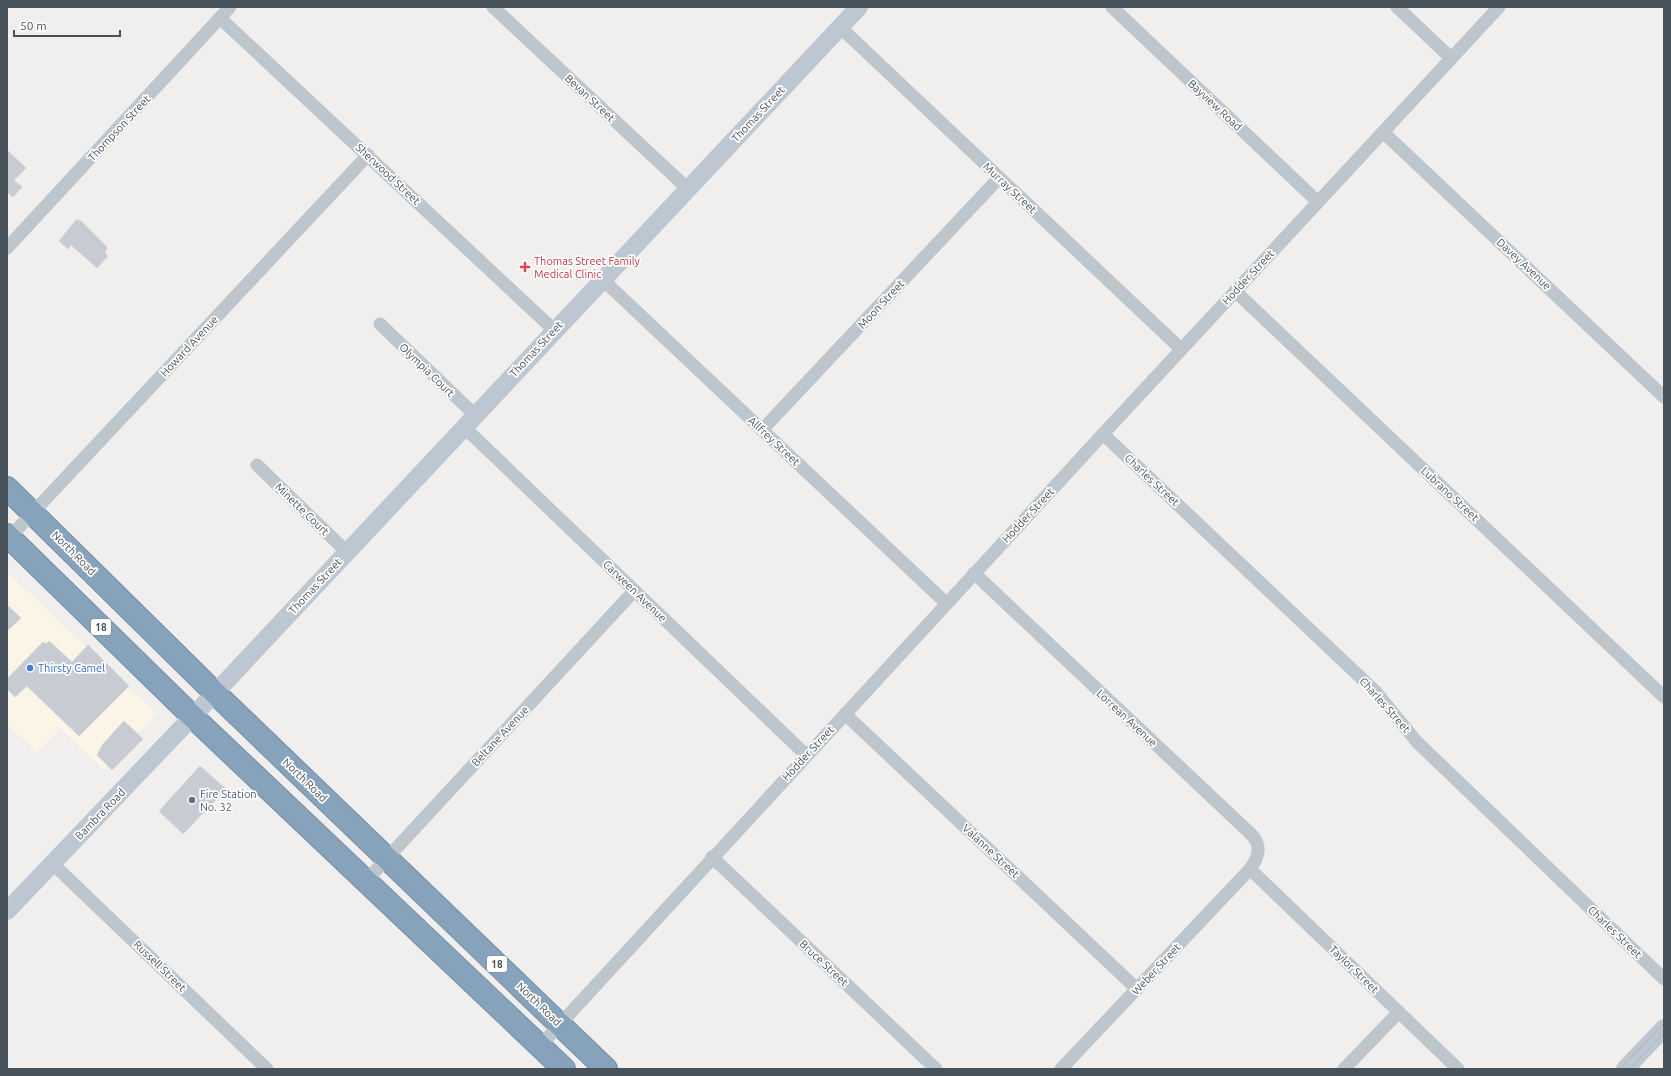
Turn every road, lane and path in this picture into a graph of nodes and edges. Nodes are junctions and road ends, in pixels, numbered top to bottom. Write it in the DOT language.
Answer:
graph roads {
  1 [pos="230,7"];
  2 [pos="493,7"];
  3 [pos="1112,7"];
  4 [pos="1397,7"];
  5 [pos="1499,7"];
  6 [pos="852,9"];
  7 [pos="220,18"];
  8 [pos="840,27"];
  9 [pos="1451,58"];
  10 [pos="1383,132"];
  11 [pos="368,155"];
  12 [pos="999,178"];
  13 [pos="688,189"];
  14 [pos="1318,202"];
  15 [pos="7,248"];
  16 [pos="602,279"];
  17 [pos="1235,291"];
  18 [pos="380,324"];
  19 [pos="554,330"];
  20 [pos="1181,349"];
  21 [pos="1664,397"];
  22 [pos="469,421"];
  23 [pos="762,430"];
  24 [pos="1103,434"];
  25 [pos="257,466"];
  26 [pos="7,488"];
  27 [pos="33,513"];
  28 [pos="8,536"];
  29 [pos="347,552"];
  30 [pos="974,574"];
  31 [pos="634,591"];
  32 [pos="946,603"];
  33 [pos="215,693"];
  34 [pos="1664,697"];
  35 [pos="845,714"];
  36 [pos="193,717"];
  37 [pos="806,755"];
  38 [pos="308,782"];
  39 [pos="286,804"];
  40 [pos="712,857"];
  41 [pos="388,858"];
  42 [pos="53,864"];
  43 [pos="1250,869"];
  44 [pos="367,880"];
  45 [pos="10,903"];
  46 [pos="1664,979"];
  47 [pos="1137,989"];
  48 [pos="1399,1012"];
  49 [pos="559,1024"];
  50 [pos="1664,1028"];
  51 [pos="540,1046"];
  52 [pos="267,1069"];
  53 [pos="564,1069"];
  54 [pos="606,1069"];
  55 [pos="936,1069"];
  56 [pos="1061,1069"];
  57 [pos="1344,1069"];
  58 [pos="1458,1069"];
  59 [pos="1625,1069"];
  1 -- 7 [label="street, Thompson Street"];
  2 -- 13 [label="street, Bevan Street"];
  3 -- 14 [label="street, Bayview Road"];
  4 -- 9 [label="street"];
  5 -- 9 [label="street, Hodder Street"];
  6 -- 8 [label="street, Thomas Street"];
  7 -- 11 [label="street, Sherwood Street"];
  7 -- 15 [label="street, Thompson Street"];
  8 -- 12 [label="street, Murray Street"];
  8 -- 13 [label="street, Thomas Street"];
  9 -- 10 [label="street, Hodder Street"];
  10 -- 14 [label="street, Hodder Street"];
  10 -- 21 [label="street, Davey Avenue"];
  11 -- 19 [label="street, Sherwood Street"];
  11 -- 27 [label="street, Howard Avenue"];
  12 -- 20 [label="street, Murray Street"];
  12 -- 23 [label="street, Moon Street"];
  13 -- 16 [label="street, Thomas Street"];
  14 -- 17 [label="street, Hodder Street"];
  16 -- 19 [label="street, Thomas Street"];
  16 -- 23 [label="street, Allfrey Street"];
  17 -- 20 [label="street, Hodder Street"];
  17 -- 34 [label="street, Lubrano Street"];
  18 -- 22 [label="street, Olympia Court"];
  19 -- 22 [label="street, Thomas Street"];
  20 -- 24 [label="street, Hodder Street"];
  22 -- 29 [label="street, Thomas Street"];
  22 -- 31 [label="street, Carween Avenue"];
  23 -- 32 [label="street, Allfrey Street"];
  24 -- 30 [label="street, Hodder Street"];
  24 -- 46 [label="street, Charles Street"];
  25 -- 29 [label="street, Minette Court"];
  26 -- 27 [label="highway, North Road / 18"];
  27 -- 28 [label="street, Howard Avenue"];
  27 -- 33 [label="highway, North Road / 18"];
  28 -- 36 [label="highway, 18"];
  29 -- 33 [label="street, Thomas Street"];
  30 -- 32 [label="street, Hodder Street"];
  30 -- 43 [label="street, Lorrean Avenue"];
  31 -- 37 [label="street, Carween Avenue"];
  31 -- 41 [label="street, Beltane Avenue"];
  32 -- 35 [label="street, Hodder Street"];
  33 -- 36 [label="street, Thomas Street"];
  33 -- 38 [label="highway, North Road / 18"];
  35 -- 37 [label="street, Hodder Street"];
  35 -- 47 [label="street, Valanne Street"];
  36 -- 39 [label="highway, 18"];
  36 -- 42 [label="street, Bambra Road"];
  37 -- 40 [label="street, Hodder Street"];
  38 -- 39 [label="highway"];
  38 -- 41 [label="highway, North Road / 18"];
  39 -- 44 [label="highway, 18"];
  40 -- 49 [label="street, Hodder Street"];
  40 -- 55 [label="street, Bruce Street"];
  41 -- 44 [label="street, Beltane Avenue"];
  41 -- 49 [label="highway, North Road / 18"];
  42 -- 45 [label="street, Bambra Road"];
  42 -- 52 [label="street, Russell Street"];
  43 -- 47 [label="street, Weber Street"];
  43 -- 48 [label="street, Taylor Street"];
  44 -- 51 [label="highway, 18"];
  47 -- 56 [label="street, Weber Street"];
  48 -- 57 [label="street"];
  48 -- 58 [label="street, Taylor Street"];
  49 -- 51 [label="street, Hodder Street"];
  49 -- 54 [label="highway, North Road / 18"];
  50 -- 59 [label="street"];
  51 -- 53 [label="highway, 18"];
}
